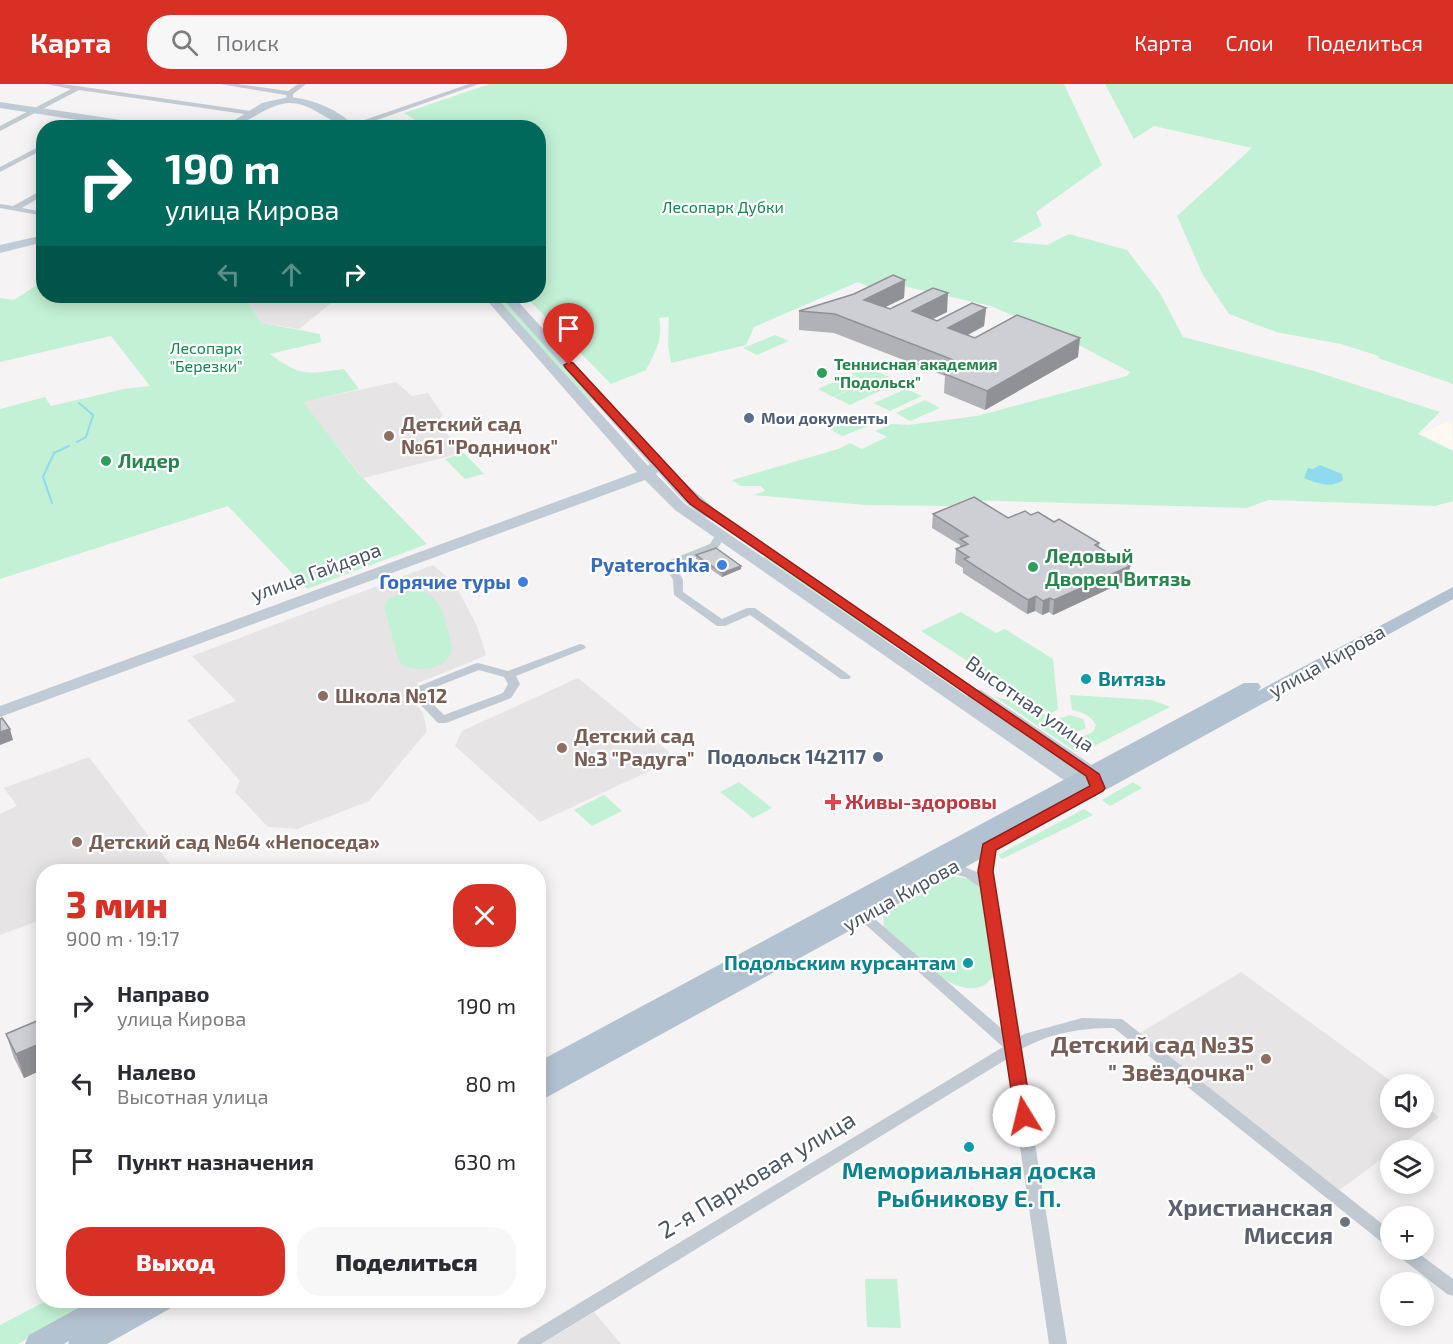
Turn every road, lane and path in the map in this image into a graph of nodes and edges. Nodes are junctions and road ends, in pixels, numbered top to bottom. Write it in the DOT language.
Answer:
graph roads {
  1 [pos="49,84"];
  2 [pos="223,84"];
  3 [pos="303,84"];
  4 [pos="476,84"];
  5 [pos="82,86"];
  6 [pos="290,96"];
  7 [pos="0,105"];
  8 [pos="37,110"];
  9 [pos="324,112"];
  10 [pos="250,113"];
  11 [pos="93,118"];
  12 [pos="90,120"];
  13 [pos="107,120"];
  14 [pos="239,120"];
  15 [pos="337,120"];
  16 [pos="372,120"];
  17 [pos="0,129"];
  18 [pos="36,150"];
  19 [pos="0,170"];
  20 [pos="36,196"];
  21 [pos="0,206"];
  22 [pos="14,209"];
  23 [pos="36,213"];
  24 [pos="36,240"];
  25 [pos="0,249"];
  26 [pos="495,303"];
  27 [pos="512,303"];
  28 [pos="616,418"];
  29 [pos="601,422"];
  30 [pos="651,467"];
  31 [pos="721,534"];
  32 [pos="757,552"];
  33 [pos="1453,578"];
  34 [pos="1453,592"];
  35 [pos="580,647"];
  36 [pos="508,675"];
  37 [pos="845,677"];
  38 [pos="0,712"];
  39 [pos="1089,781"];
  40 [pos="989,848"];
  41 [pos="920,866"];
  42 [pos="953,867"];
  43 [pos="988,890"];
  44 [pos="856,911"];
  45 [pos="1013,1047"];
  46 [pos="546,1069"];
  47 [pos="546,1088"];
  48 [pos="1380,1231"];
  49 [pos="1416,1260"];
  50 [pos="1453,1289"];
  51 [pos="104,1308"];
  52 [pos="147,1308"];
  53 [pos="39,1344"];
  54 [pos="82,1344"];
  55 [pos="526,1344"];
  56 [pos="1058,1344"];
  1 -- 5 [label="street"];
  2 -- 6 [label="street"];
  3 -- 6 [label="street"];
  4 -- 16 [label="street"];
  5 -- 8 [label="street"];
  5 -- 10 [label="street"];
  6 -- 9 [label="street"];
  6 -- 10 [label="street"];
  7 -- 8 [label="street"];
  8 -- 11 [label="street"];
  8 -- 17 [label="street"];
  9 -- 10 [label="street"];
  9 -- 15 [label="street"];
  10 -- 14 [label="street"];
  11 -- 12 [label="street"];
  11 -- 13 [label="street"];
  18 -- 19 [label="street"];
  20 -- 22 [label="street"];
  21 -- 22 [label="street"];
  22 -- 23 [label="street"];
  24 -- 25 [label="street"];
  26 -- 29 [label="street, Высотная улица"];
  27 -- 28 [label="street, Высотная улица"];
  28 -- 29 [label="street"];
  28 -- 30 [label="street, Высотная улица"];
  29 -- 30 [label="street, Высотная улица"];
  30 -- 31 [label="street, Высотная улица"];
  30 -- 32 [label="street, Высотная улица"];
  30 -- 38 [label="street, улица Гайдара"];
  31 -- 32 [label="street, Высотная улица"];
  31 -- 37 [label="street"];
  32 -- 39 [label="street, Высотная улица"];
  33 -- 39 [label="main road, улица Кирова"];
  34 -- 39 [label="main road, улица Кирова"];
  35 -- 36 [label="street"];
  36 -- 36 [label="street"];
  39 -- 40 [label="main road, улица Кирова"];
  39 -- 41 [label="main road, улица Кирова"];
  40 -- 42 [label="main road, улица Кирова"];
  40 -- 43 [label="street"];
  41 -- 42 [label="street"];
  41 -- 44 [label="main road, улица Кирова"];
  42 -- 43 [label="street"];
  42 -- 44 [label="main road, улица Кирова"];
  43 -- 45 [label="street"];
  44 -- 45 [label="street"];
  44 -- 46 [label="main road, улица Кирова"];
  44 -- 47 [label="main road, улица Кирова"];
  45 -- 48 [label="street, 2-я Парковая улица"];
  45 -- 55 [label="street, 2-я Парковая улица"];
  45 -- 56 [label="street"];
  49 -- 50 [label="street"];
  51 -- 53 [label="main road"];
  52 -- 54 [label="main road"];
}
